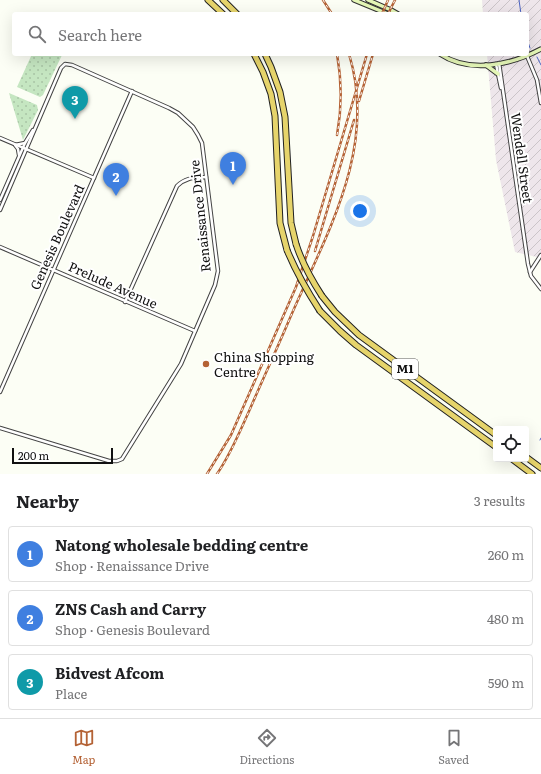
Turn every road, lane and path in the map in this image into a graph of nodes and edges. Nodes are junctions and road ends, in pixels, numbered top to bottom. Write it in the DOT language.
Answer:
graph roads {
  1 [pos="208,0"];
  2 [pos="223,0"];
  3 [pos="354,0"];
  4 [pos="368,0"];
  5 [pos="221,12"];
  6 [pos="235,12"];
  7 [pos="383,12"];
  8 [pos="394,12"];
  9 [pos="539,50"];
  10 [pos="255,56"];
  11 [pos="266,56"];
  12 [pos="443,56"];
  13 [pos="529,56"];
  14 [pos="497,64"];
  15 [pos="486,65"];
  16 [pos="498,74"];
  17 [pos="132,91"];
  18 [pos="502,94"];
  19 [pos="541,103"];
  20 [pos="34,128"];
  21 [pos="0,138"];
  22 [pos="25,143"];
  23 [pos="15,145"];
  24 [pos="25,149"];
  25 [pos="19,157"];
  26 [pos="206,177"];
  27 [pos="94,178"];
  28 [pos="0,200"];
  29 [pos="0,210"];
  30 [pos="0,247"];
  31 [pos="541,255"];
  32 [pos="53,270"];
  33 [pos="529,272"];
  34 [pos="541,289"];
  35 [pos="125,302"];
  36 [pos="195,332"];
  37 [pos="0,392"];
  38 [pos="0,428"];
  39 [pos="493,433"];
  40 [pos="493,445"];
  41 [pos="529,459"];
  42 [pos="516,462"];
  43 [pos="541,468"];
  44 [pos="532,474"];
  1 -- 5 [label="highway"];
  2 -- 6 [label="highway"];
  3 -- 7 [label="street"];
  4 -- 8 [label="street"];
  9 -- 13 [label="street"];
  10 -- 40 [label="highway, M1, bridge"];
  11 -- 39 [label="highway, M1, bridge"];
  12 -- 15 [label="street"];
  13 -- 14 [label="street"];
  13 -- 19 [label="street"];
  14 -- 15 [label="street"];
  14 -- 16 [label="street, Wendell Street"];
  14 -- 18 [label="street, Wendell Street"];
  15 -- 16 [label="street"];
  16 -- 18 [label="street, Wendell Street"];
  17 -- 20 [label="street, Renaissance Drive"];
  17 -- 26 [label="street, Renaissance Drive"];
  17 -- 27 [label="street, Genesis Boulevard"];
  18 -- 33 [label="street, Wendell Street"];
  20 -- 22 [label="street"];
  20 -- 24 [label="street"];
  21 -- 23 [label="street"];
  22 -- 23 [label="street"];
  22 -- 24 [label="street"];
  23 -- 24 [label="street"];
  23 -- 25 [label="street"];
  24 -- 25 [label="street"];
  24 -- 27 [label="street"];
  24 -- 29 [label="street"];
  25 -- 28 [label="street"];
  26 -- 35 [label="street"];
  26 -- 36 [label="street, Renaissance Drive"];
  27 -- 32 [label="street, Genesis Boulevard"];
  30 -- 32 [label="street, Prelude Avenue"];
  31 -- 33 [label="street"];
  32 -- 35 [label="street, Prelude Avenue"];
  32 -- 37 [label="street, Genesis Boulevard"];
  33 -- 34 [label="street"];
  35 -- 36 [label="street, Prelude Avenue"];
  36 -- 38 [label="street, Renaissance Drive"];
  41 -- 43 [label="highway"];
  42 -- 44 [label="highway"];
}
